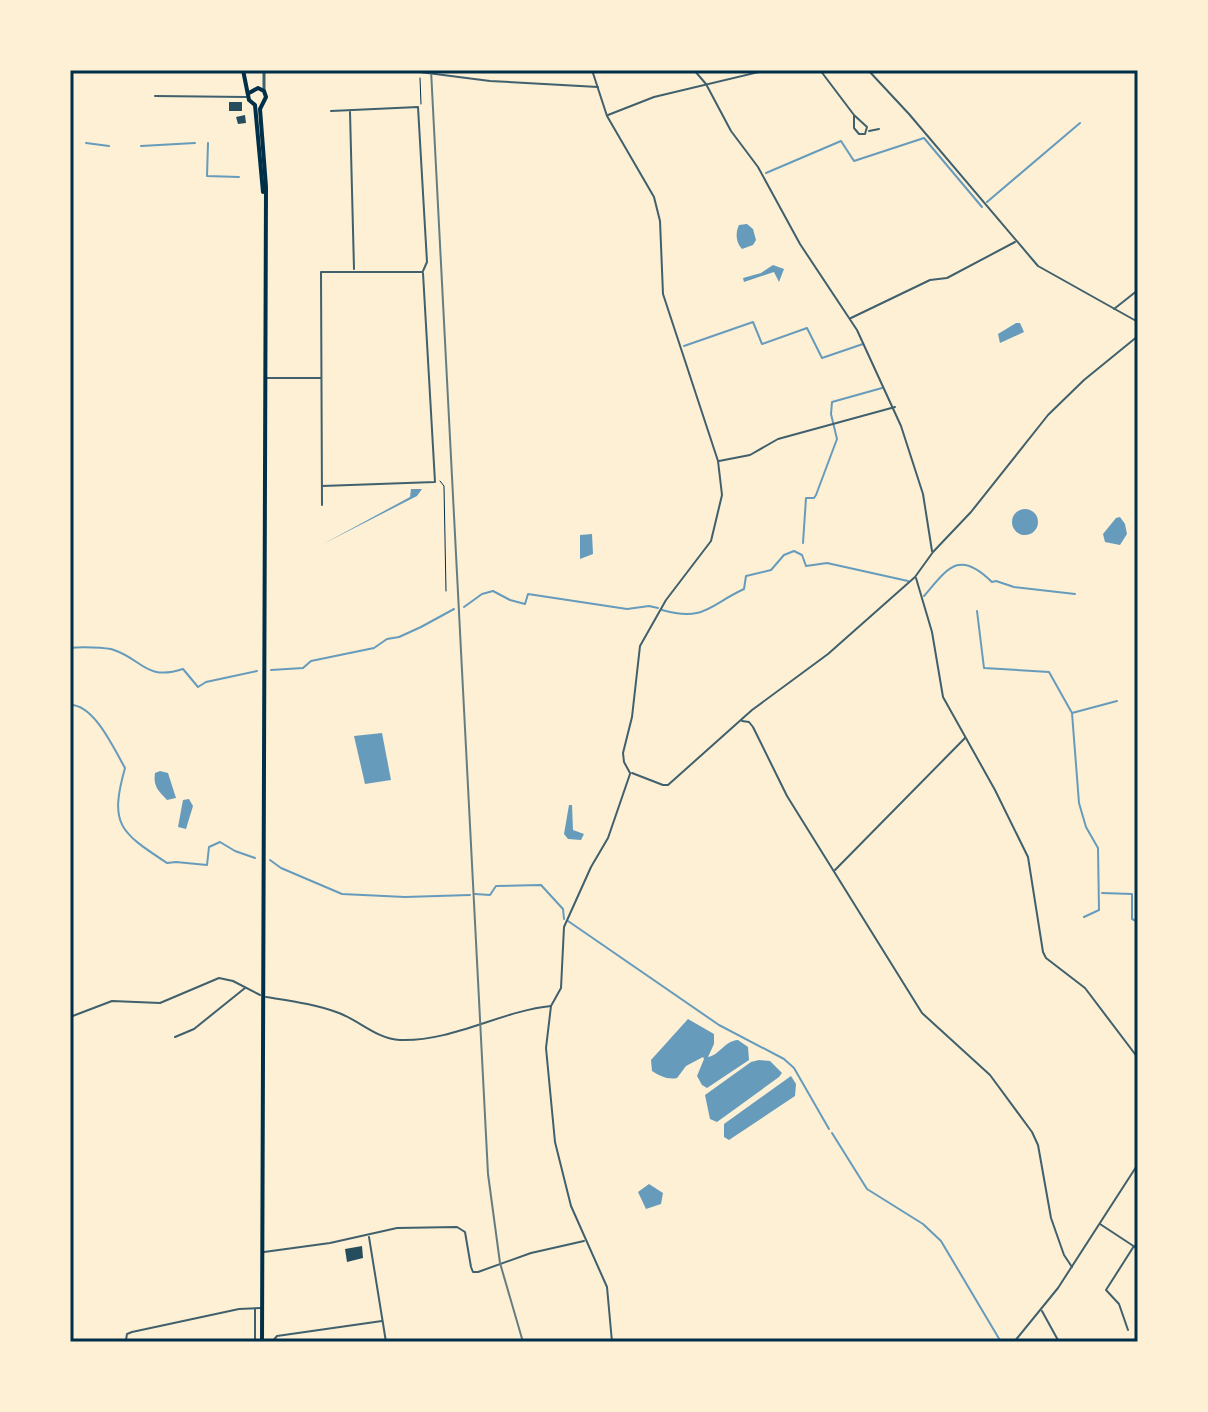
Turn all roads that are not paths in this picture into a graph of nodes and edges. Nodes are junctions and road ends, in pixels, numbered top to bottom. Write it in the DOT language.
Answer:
graph roads {
  1 [pos="243,70"];
  2 [pos="404,70"];
  3 [pos="592,70"];
  4 [pos="694,70"];
  5 [pos="767,70"];
  6 [pos="820,70"];
  7 [pos="868,70"];
  8 [pos="264,71"];
  9 [pos="413,71"];
  10 [pos="245,78"];
  11 [pos="706,84"];
  12 [pos="598,87"];
  13 [pos="259,89"];
  14 [pos="249,95"];
  15 [pos="155,96"];
  16 [pos="258,104"];
  17 [pos="350,110"];
  18 [pos="331,111"];
  19 [pos="854,115"];
  20 [pos="607,116"];
  21 [pos="879,129"];
  22 [pos="867,131"];
  23 [pos="1015,241"];
  24 [pos="354,272"];
  25 [pos="422,272"];
  26 [pos="1138,290"];
  27 [pos="1113,310"];
  28 [pos="850,319"];
  29 [pos="1138,322"];
  30 [pos="1138,336"];
  31 [pos="264,378"];
  32 [pos="321,378"];
  33 [pos="895,407"];
  34 [pos="718,461"];
  35 [pos="322,486"];
  36 [pos="322,505"];
  37 [pos="933,552"];
  38 [pos="915,577"];
  39 [pos="740,721"];
  40 [pos="966,737"];
  41 [pos="630,773"];
  42 [pos="834,871"];
  43 [pos="246,987"];
  44 [pos="263,996"];
  45 [pos="551,1006"];
  46 [pos="70,1017"];
  47 [pos="175,1037"];
  48 [pos="1138,1058"];
  49 [pos="1138,1164"];
  50 [pos="1100,1224"];
  51 [pos="368,1234"];
  52 [pos="585,1241"];
  53 [pos="1134,1246"];
  54 [pos="1138,1249"];
  55 [pos="262,1252"];
  56 [pos="1072,1267"];
  57 [pos="255,1308"];
  58 [pos="262,1308"];
  59 [pos="1042,1310"];
  60 [pos="382,1321"];
  61 [pos="1128,1330"];
  62 [pos="126,1340"];
  63 [pos="255,1342"];
  64 [pos="262,1342"];
  65 [pos="272,1342"];
  66 [pos="386,1342"];
  67 [pos="612,1342"];
  68 [pos="1014,1342"];
  69 [pos="1059,1342"];
  1 -- 10 [label="main road"];
  2 -- 9 [label="street"];
  3 -- 12 [label="street"];
  4 -- 11 [label="street"];
  5 -- 11 [label="street"];
  6 -- 19 [label="street"];
  7 -- 23 [label="street"];
  8 -- 13 [label="street"];
  9 -- 12 [label="street"];
  10 -- 13 [label="main road"];
  10 -- 14 [label="main road"];
  11 -- 20 [label="street"];
  11 -- 28 [label="street"];
  12 -- 20 [label="street"];
  13 -- 14 [label="main road"];
  13 -- 16 [label="main road"];
  14 -- 15 [label="street"];
  14 -- 16 [label="main road"];
  16 -- 31 [label="main road"];
  17 -- 18 [label="street"];
  17 -- 24 [label="street"];
  17 -- 25 [label="street"];
  19 -- 22 [label="street"];
  19 -- 22 [label="street"];
  20 -- 34 [label="street"];
  21 -- 22 [label="street"];
  23 -- 27 [label="street"];
  23 -- 28 [label="street"];
  24 -- 25 [label="street"];
  24 -- 32 [label="street"];
  25 -- 35 [label="street"];
  26 -- 27 [label="street"];
  27 -- 29 [label="street"];
  28 -- 33 [label="street"];
  30 -- 37 [label="street"];
  31 -- 32 [label="street"];
  31 -- 44 [label="main road"];
  32 -- 35 [label="street"];
  33 -- 34 [label="street"];
  33 -- 37 [label="street"];
  34 -- 41 [label="street"];
  35 -- 36 [label="street"];
  37 -- 38 [label="street"];
  38 -- 39 [label="street"];
  38 -- 40 [label="street"];
  39 -- 41 [label="street"];
  39 -- 42 [label="street"];
  40 -- 42 [label="street"];
  40 -- 48 [label="street"];
  41 -- 45 [label="street"];
  42 -- 56 [label="street"];
  43 -- 44 [label="street"];
  43 -- 46 [label="street"];
  43 -- 47 [label="street"];
  44 -- 45 [label="street"];
  44 -- 55 [label="main road"];
  45 -- 52 [label="street"];
  49 -- 50 [label="street"];
  50 -- 53 [label="street"];
  50 -- 56 [label="street"];
  51 -- 52 [label="street"];
  51 -- 55 [label="street"];
  51 -- 60 [label="street"];
  52 -- 67 [label="street"];
  53 -- 54 [label="street"];
  53 -- 61 [label="street"];
  55 -- 58 [label="main road"];
  56 -- 59 [label="street"];
  57 -- 58 [label="street"];
  57 -- 62 [label="street"];
  57 -- 63 [label="street"];
  58 -- 64 [label="main road"];
  59 -- 68 [label="street"];
  59 -- 69 [label="street"];
  60 -- 65 [label="street"];
  60 -- 66 [label="street"];
}
